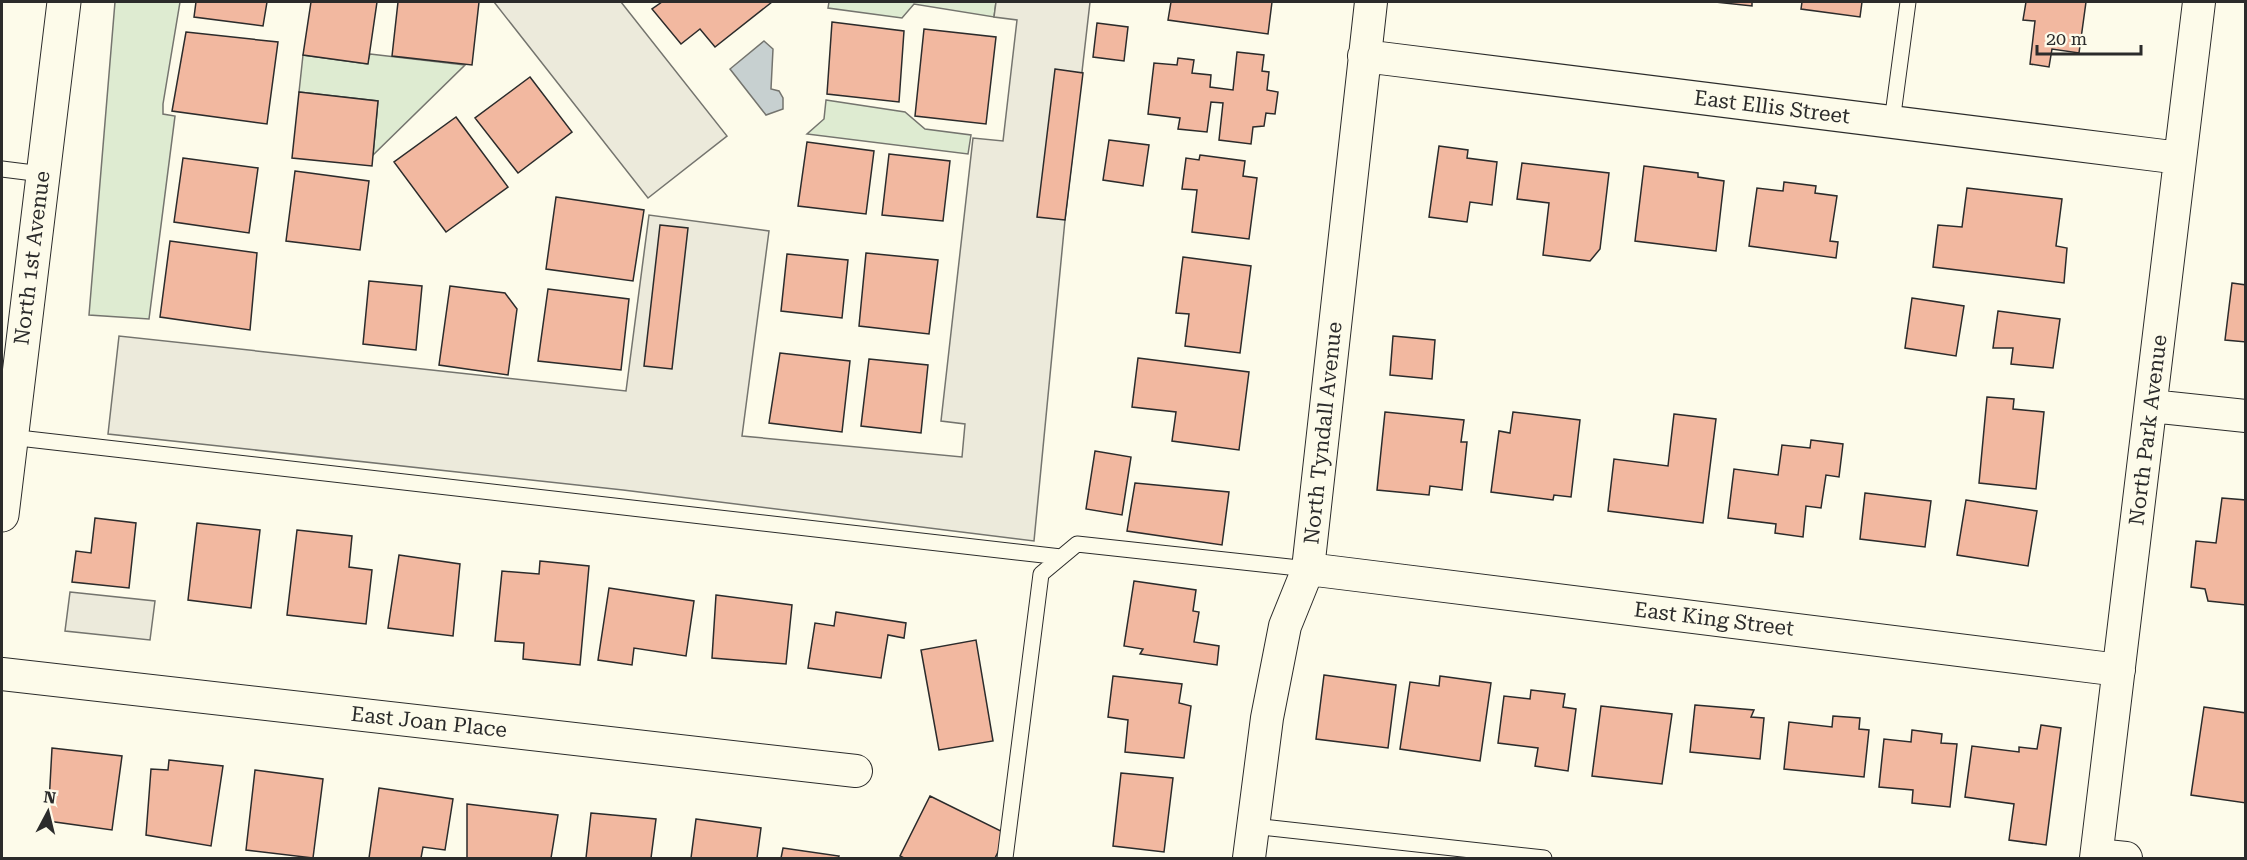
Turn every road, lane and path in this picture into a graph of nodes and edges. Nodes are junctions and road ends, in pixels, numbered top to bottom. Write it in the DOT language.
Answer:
graph roads {
  1 [pos="64,2"];
  2 [pos="1371,2"];
  3 [pos="1908,2"];
  4 [pos="2199,2"];
  5 [pos="1364,56"];
  6 [pos="1892,122"];
  7 [pos="2180,158"];
  8 [pos="2,169"];
  9 [pos="42,174"];
  10 [pos="2151,406"];
  11 [pos="2246,416"];
  12 [pos="10,437"];
  13 [pos="4,475"];
  14 [pos="2,515"];
  15 [pos="1061,557"];
  16 [pos="1308,568"];
  17 [pos="2119,670"];
  18 [pos="2,674"];
  19 [pos="856,771"];
  20 [pos="1253,826"];
  21 [pos="2106,857"];
  22 [pos="1005,858"];
  23 [pos="1249,858"];
  24 [pos="1544,858"];
  1 -- 9 [label="main road, North 1st Avenue"];
  2 -- 5 [label="street, North Tyndall Avenue"];
  3 -- 6 [label="lane"];
  4 -- 7 [label="street, North Park Avenue"];
  5 -- 6 [label="street, East Ellis Street"];
  5 -- 16 [label="street, North Tyndall Avenue"];
  6 -- 7 [label="street, East Ellis Street"];
  7 -- 10 [label="street, North Park Avenue"];
  8 -- 9 [label="lane"];
  9 -- 12 [label="main road, North 1st Avenue"];
  10 -- 11 [label="street"];
  10 -- 17 [label="street, North Park Avenue"];
  12 -- 13 [label="main road, North 1st Avenue"];
  12 -- 15 [label="lane"];
  13 -- 14 [label="main road, North 1st Avenue"];
  15 -- 16 [label="lane"];
  15 -- 22 [label="lane"];
  16 -- 17 [label="street, East King Street"];
  16 -- 20 [label="street, North Tyndall Avenue"];
  17 -- 21 [label="street, North Park Avenue"];
  18 -- 19 [label="street, East Joan Place"];
  20 -- 23 [label="street, North Tyndall Avenue"];
  20 -- 24 [label="lane"];
}
